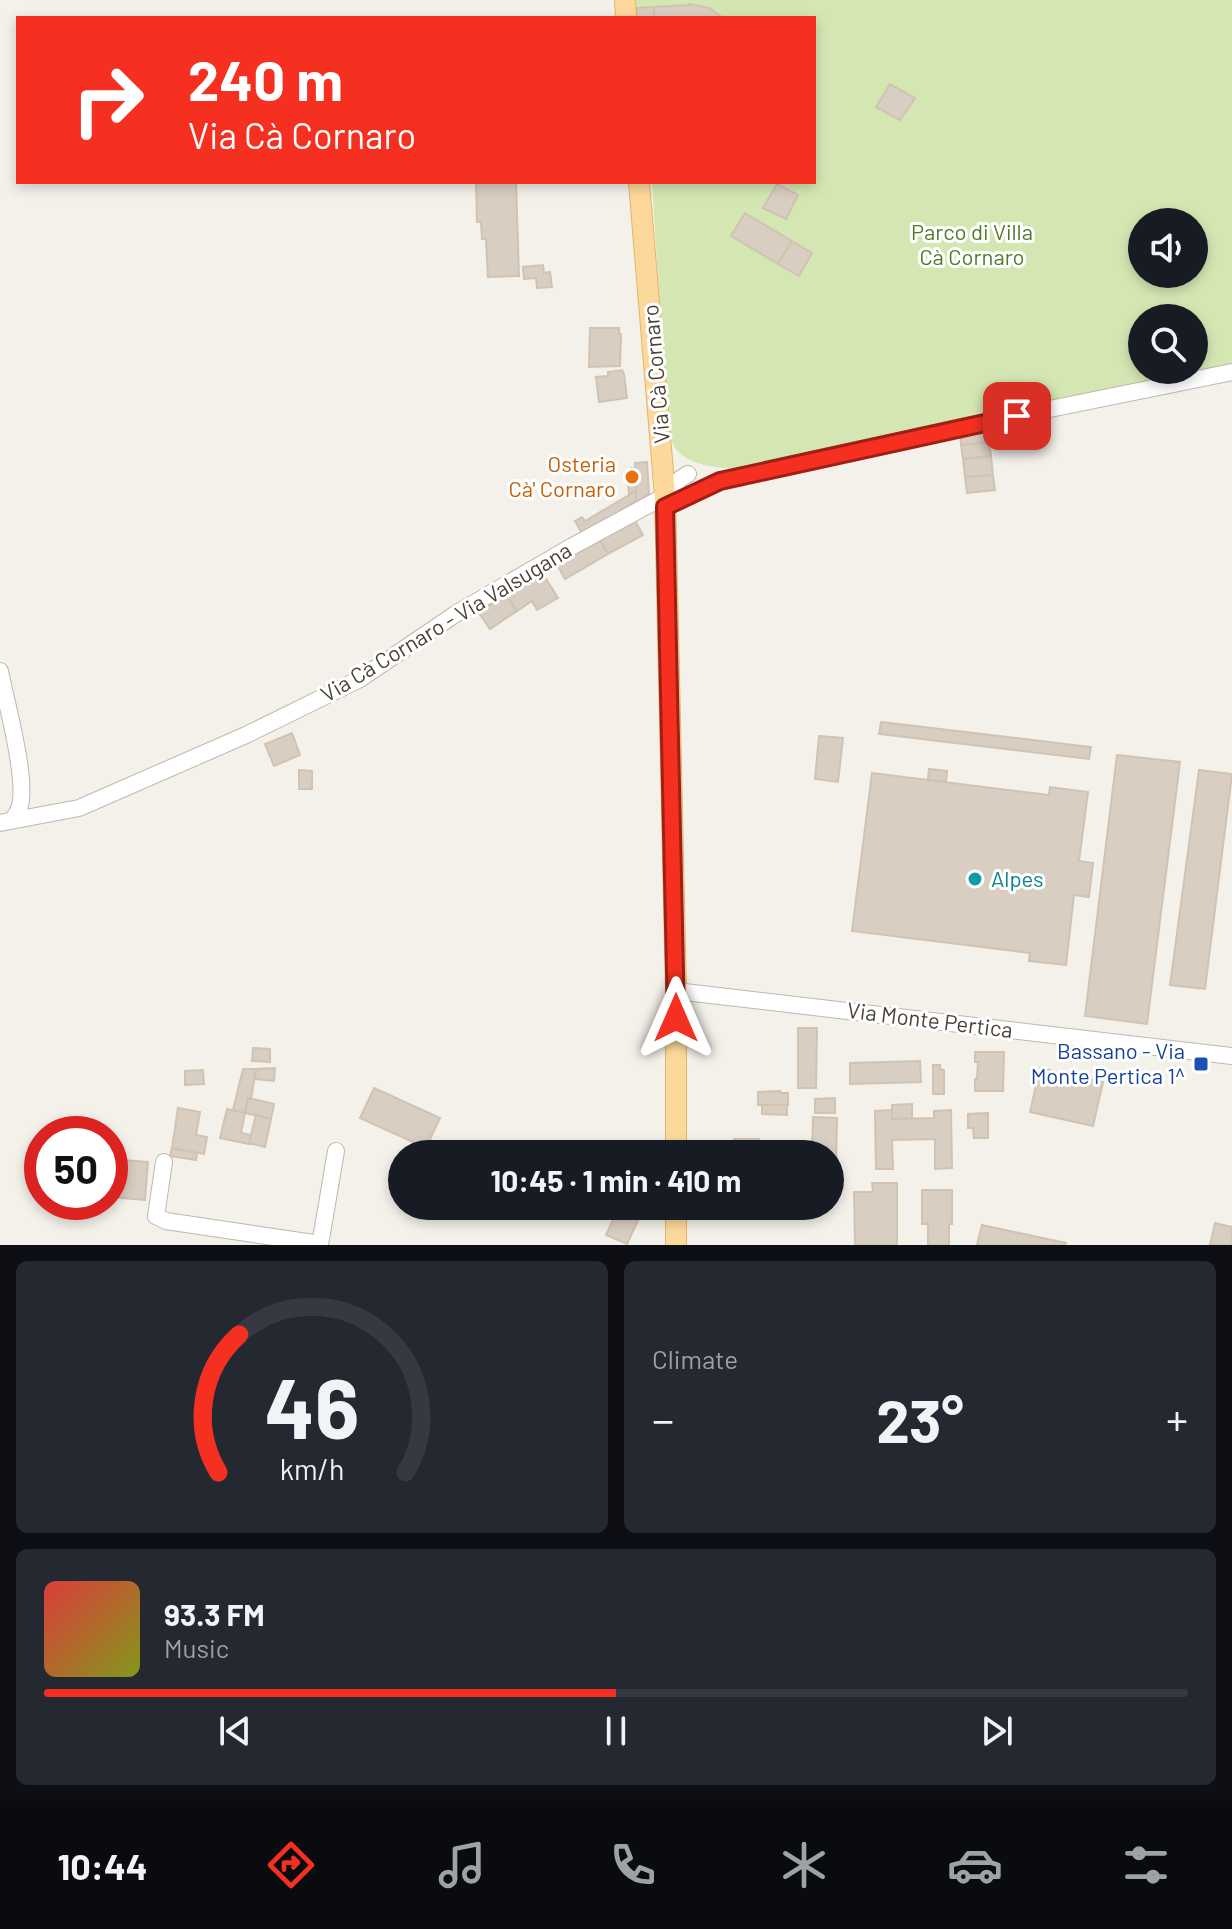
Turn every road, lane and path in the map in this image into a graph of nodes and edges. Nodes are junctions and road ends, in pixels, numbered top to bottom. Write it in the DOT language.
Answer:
graph roads {
  1 [pos="639,184"];
  2 [pos="1232,372"];
  3 [pos="664,463"];
  4 [pos="688,474"];
  5 [pos="720,481"];
  6 [pos="665,501"];
  7 [pos="0,671"];
  8 [pos="6,822"];
  9 [pos="676,991"];
  10 [pos="1232,1056"];
  11 [pos="676,1140"];
  12 [pos="336,1151"];
  13 [pos="164,1162"];
  14 [pos="676,1220"];
  15 [pos="320,1245"];
  16 [pos="676,1245"];
  1 -- 3 [label="main road, Via Cà Cornaro"];
  2 -- 5 [label="street"];
  3 -- 4 [label="street"];
  3 -- 6 [label="main road, Via Cà Cornaro"];
  4 -- 5 [label="street"];
  4 -- 6 [label="street"];
  5 -- 6 [label="street"];
  6 -- 8 [label="street, Via Cà Cornaro - Via Valsugana"];
  6 -- 9 [label="main road, Via Cà Cornaro"];
  7 -- 8 [label="street"];
  9 -- 10 [label="street, Via Monte Pertica"];
  9 -- 11 [label="main road, Via Cà Cornaro"];
  12 -- 15 [label="street"];
  13 -- 15 [label="street"];
  14 -- 16 [label="main road"];
}
